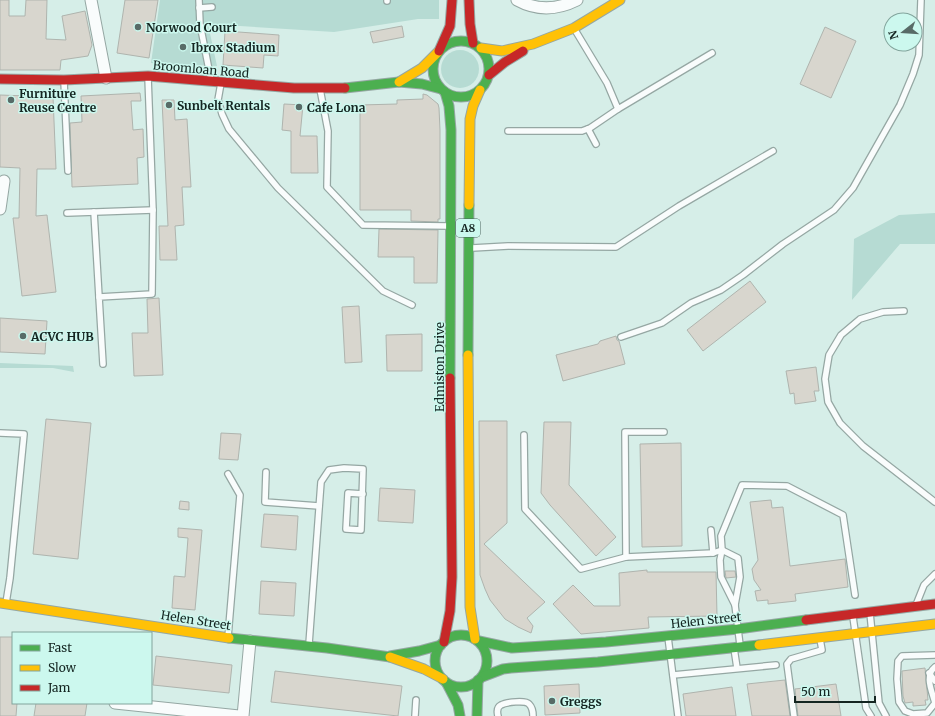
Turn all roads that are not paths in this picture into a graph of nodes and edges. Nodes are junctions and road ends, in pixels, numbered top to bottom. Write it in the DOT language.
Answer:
graph roads {
  1 [pos="91,0"];
  2 [pos="199,0"];
  3 [pos="452,0"];
  4 [pos="469,0"];
  5 [pos="517,0"];
  6 [pos="577,0"];
  7 [pos="620,0"];
  8 [pos="921,0"];
  9 [pos="212,7"];
  10 [pos="199,8"];
  11 [pos="574,28"];
  12 [pos="473,43"];
  13 [pos="533,44"];
  14 [pos="481,48"];
  15 [pos="438,52"];
  16 [pos="712,53"];
  17 [pos="489,75"];
  18 [pos="148,76"];
  19 [pos="106,78"];
  20 [pos="0,79"];
  21 [pos="64,80"];
  22 [pos="216,82"];
  23 [pos="399,82"];
  24 [pos="320,88"];
  25 [pos="443,90"];
  26 [pos="480,90"];
  27 [pos="618,109"];
  28 [pos="588,129"];
  29 [pos="508,131"];
  30 [pos="596,144"];
  31 [pos="773,151"];
  32 [pos="68,171"];
  33 [pos="4,181"];
  34 [pos="0,209"];
  35 [pos="153,210"];
  36 [pos="67,212"];
  37 [pos="94,212"];
  38 [pos="451,226"];
  39 [pos="468,248"];
  40 [pos="99,297"];
  41 [pos="412,305"];
  42 [pos="904,311"];
  43 [pos="621,337"];
  44 [pos="103,364"];
  45 [pos="664,432"];
  46 [pos="0,433"];
  47 [pos="524,435"];
  48 [pos="266,472"];
  49 [pos="228,474"];
  50 [pos="362,494"];
  51 [pos="935,502"];
  52 [pos="319,506"];
  53 [pos="710,530"];
  54 [pos="722,550"];
  55 [pos="713,553"];
  56 [pos="626,557"];
  57 [pos="935,574"];
  58 [pos="855,595"];
  59 [pos="3,603"];
  60 [pos="935,604"];
  61 [pos="735,605"];
  62 [pos="915,607"];
  63 [pos="870,613"];
  64 [pos="853,615"];
  65 [pos="935,624"];
  66 [pos="738,628"];
  67 [pos="872,632"];
  68 [pos="855,634"];
  69 [pos="668,636"];
  70 [pos="228,638"];
  71 [pos="820,638"];
  72 [pos="477,640"];
  73 [pos="250,641"];
  74 [pos="442,643"];
  75 [pos="309,646"];
  76 [pos="737,648"];
  77 [pos="671,655"];
  78 [pos="935,655"];
  79 [pos="388,657"];
  80 [pos="776,665"];
  81 [pos="935,667"];
  82 [pos="737,668"];
  83 [pos="929,673"];
  84 [pos="673,675"];
  85 [pos="480,678"];
  86 [pos="444,680"];
  87 [pos="935,681"];
  88 [pos="416,700"];
  89 [pos="125,704"];
  90 [pos="866,708"];
  91 [pos="935,710"];
  92 [pos="927,714"];
  93 [pos="239,716"];
  94 [pos="243,716"];
  95 [pos="415,716"];
  96 [pos="460,716"];
  97 [pos="478,716"];
  98 [pos="498,716"];
  99 [pos="533,716"];
  100 [pos="678,716"];
  101 [pos="794,716"];
  102 [pos="867,716"];
  103 [pos="871,716"];
  104 [pos="886,716"];
  1 -- 19 [label="street"];
  2 -- 10 [label="lane"];
  3 -- 15 [label="street"];
  4 -- 12 [label="street"];
  5 -- 6 [label="street"];
  7 -- 11 [label="street"];
  8 -- 43 [label="lane"];
  9 -- 10 [label="lane"];
  10 -- 22 [label="lane"];
  11 -- 13 [label="street"];
  11 -- 27 [label="lane"];
  12 -- 14 [label="street"];
  12 -- 15 [label="street"];
  13 -- 14 [label="street"];
  13 -- 17 [label="street"];
  14 -- 17 [label="street"];
  15 -- 23 [label="street, Broomloan Road"];
  15 -- 25 [label="street"];
  16 -- 27 [label="lane"];
  17 -- 26 [label="street"];
  18 -- 19 [label="street, Broomloan Road"];
  18 -- 22 [label="street, Broomloan Road"];
  18 -- 35 [label="lane"];
  19 -- 21 [label="street, Broomloan Road"];
  20 -- 21 [label="street, Broomloan Road"];
  21 -- 32 [label="lane"];
  22 -- 24 [label="street, Broomloan Road"];
  22 -- 41 [label="lane"];
  23 -- 24 [label="street, Broomloan Road"];
  23 -- 25 [label="street, Broomloan Road"];
  24 -- 38 [label="lane"];
  25 -- 26 [label="street"];
  25 -- 38 [label="street, Edmiston Drive / A8"];
  26 -- 39 [label="street, A8"];
  27 -- 28 [label="lane"];
  28 -- 29 [label="lane"];
  28 -- 30 [label="lane"];
  31 -- 39 [label="lane"];
  33 -- 34 [label="street"];
  35 -- 37 [label="lane"];
  35 -- 40 [label="lane"];
  36 -- 37 [label="lane"];
  37 -- 40 [label="lane"];
  38 -- 74 [label="street, Edmiston Drive / A8"];
  39 -- 72 [label="street, A8"];
  40 -- 44 [label="lane"];
  42 -- 51 [label="lane"];
  45 -- 56 [label="lane"];
  46 -- 59 [label="lane"];
  47 -- 56 [label="lane"];
  48 -- 52 [label="lane"];
  49 -- 70 [label="lane"];
  50 -- 50 [label="lane"];
  50 -- 52 [label="lane"];
  52 -- 75 [label="lane"];
  53 -- 55 [label="lane"];
  54 -- 55 [label="lane"];
  54 -- 58 [label="lane"];
  54 -- 61 [label="lane"];
  54 -- 61 [label="lane"];
  55 -- 56 [label="lane"];
  57 -- 62 [label="lane"];
  59 -- 70 [label="street, Helen Street"];
  60 -- 62 [label="street, Helen Street"];
  61 -- 66 [label="lane"];
  62 -- 63 [label="street, Helen Street"];
  63 -- 64 [label="street, Helen Street"];
  63 -- 67 [label="lane"];
  64 -- 66 [label="street, Helen Street"];
  64 -- 68 [label="lane"];
  65 -- 67 [label="street"];
  66 -- 69 [label="street, Helen Street"];
  66 -- 76 [label="lane"];
  67 -- 68 [label="street"];
  67 -- 104 [label="lane"];
  68 -- 71 [label="street"];
  68 -- 90 [label="lane"];
  69 -- 72 [label="street, Helen Street"];
  69 -- 77 [label="lane"];
  70 -- 73 [label="street, Helen Street"];
  71 -- 76 [label="street"];
  71 -- 101 [label="lane"];
  72 -- 74 [label="street"];
  72 -- 85 [label="street"];
  73 -- 75 [label="street, Helen Street"];
  73 -- 94 [label="street"];
  74 -- 79 [label="street, Helen Street"];
  74 -- 86 [label="street"];
  75 -- 79 [label="street, Helen Street"];
  76 -- 77 [label="street"];
  76 -- 82 [label="lane"];
  77 -- 84 [label="lane"];
  77 -- 85 [label="street"];
  78 -- 92 [label="lane"];
  79 -- 86 [label="street, Helen Street"];
  80 -- 82 [label="lane"];
  81 -- 83 [label="lane"];
  82 -- 84 [label="lane"];
  83 -- 87 [label="lane"];
  83 -- 92 [label="lane"];
  84 -- 100 [label="lane"];
  85 -- 86 [label="street"];
  85 -- 97 [label="street"];
  86 -- 96 [label="street"];
  88 -- 95 [label="lane"];
  89 -- 93 [label="street"];
  90 -- 102 [label="lane"];
  90 -- 103 [label="lane"];
  91 -- 92 [label="lane"];
  98 -- 99 [label="lane"];
}
